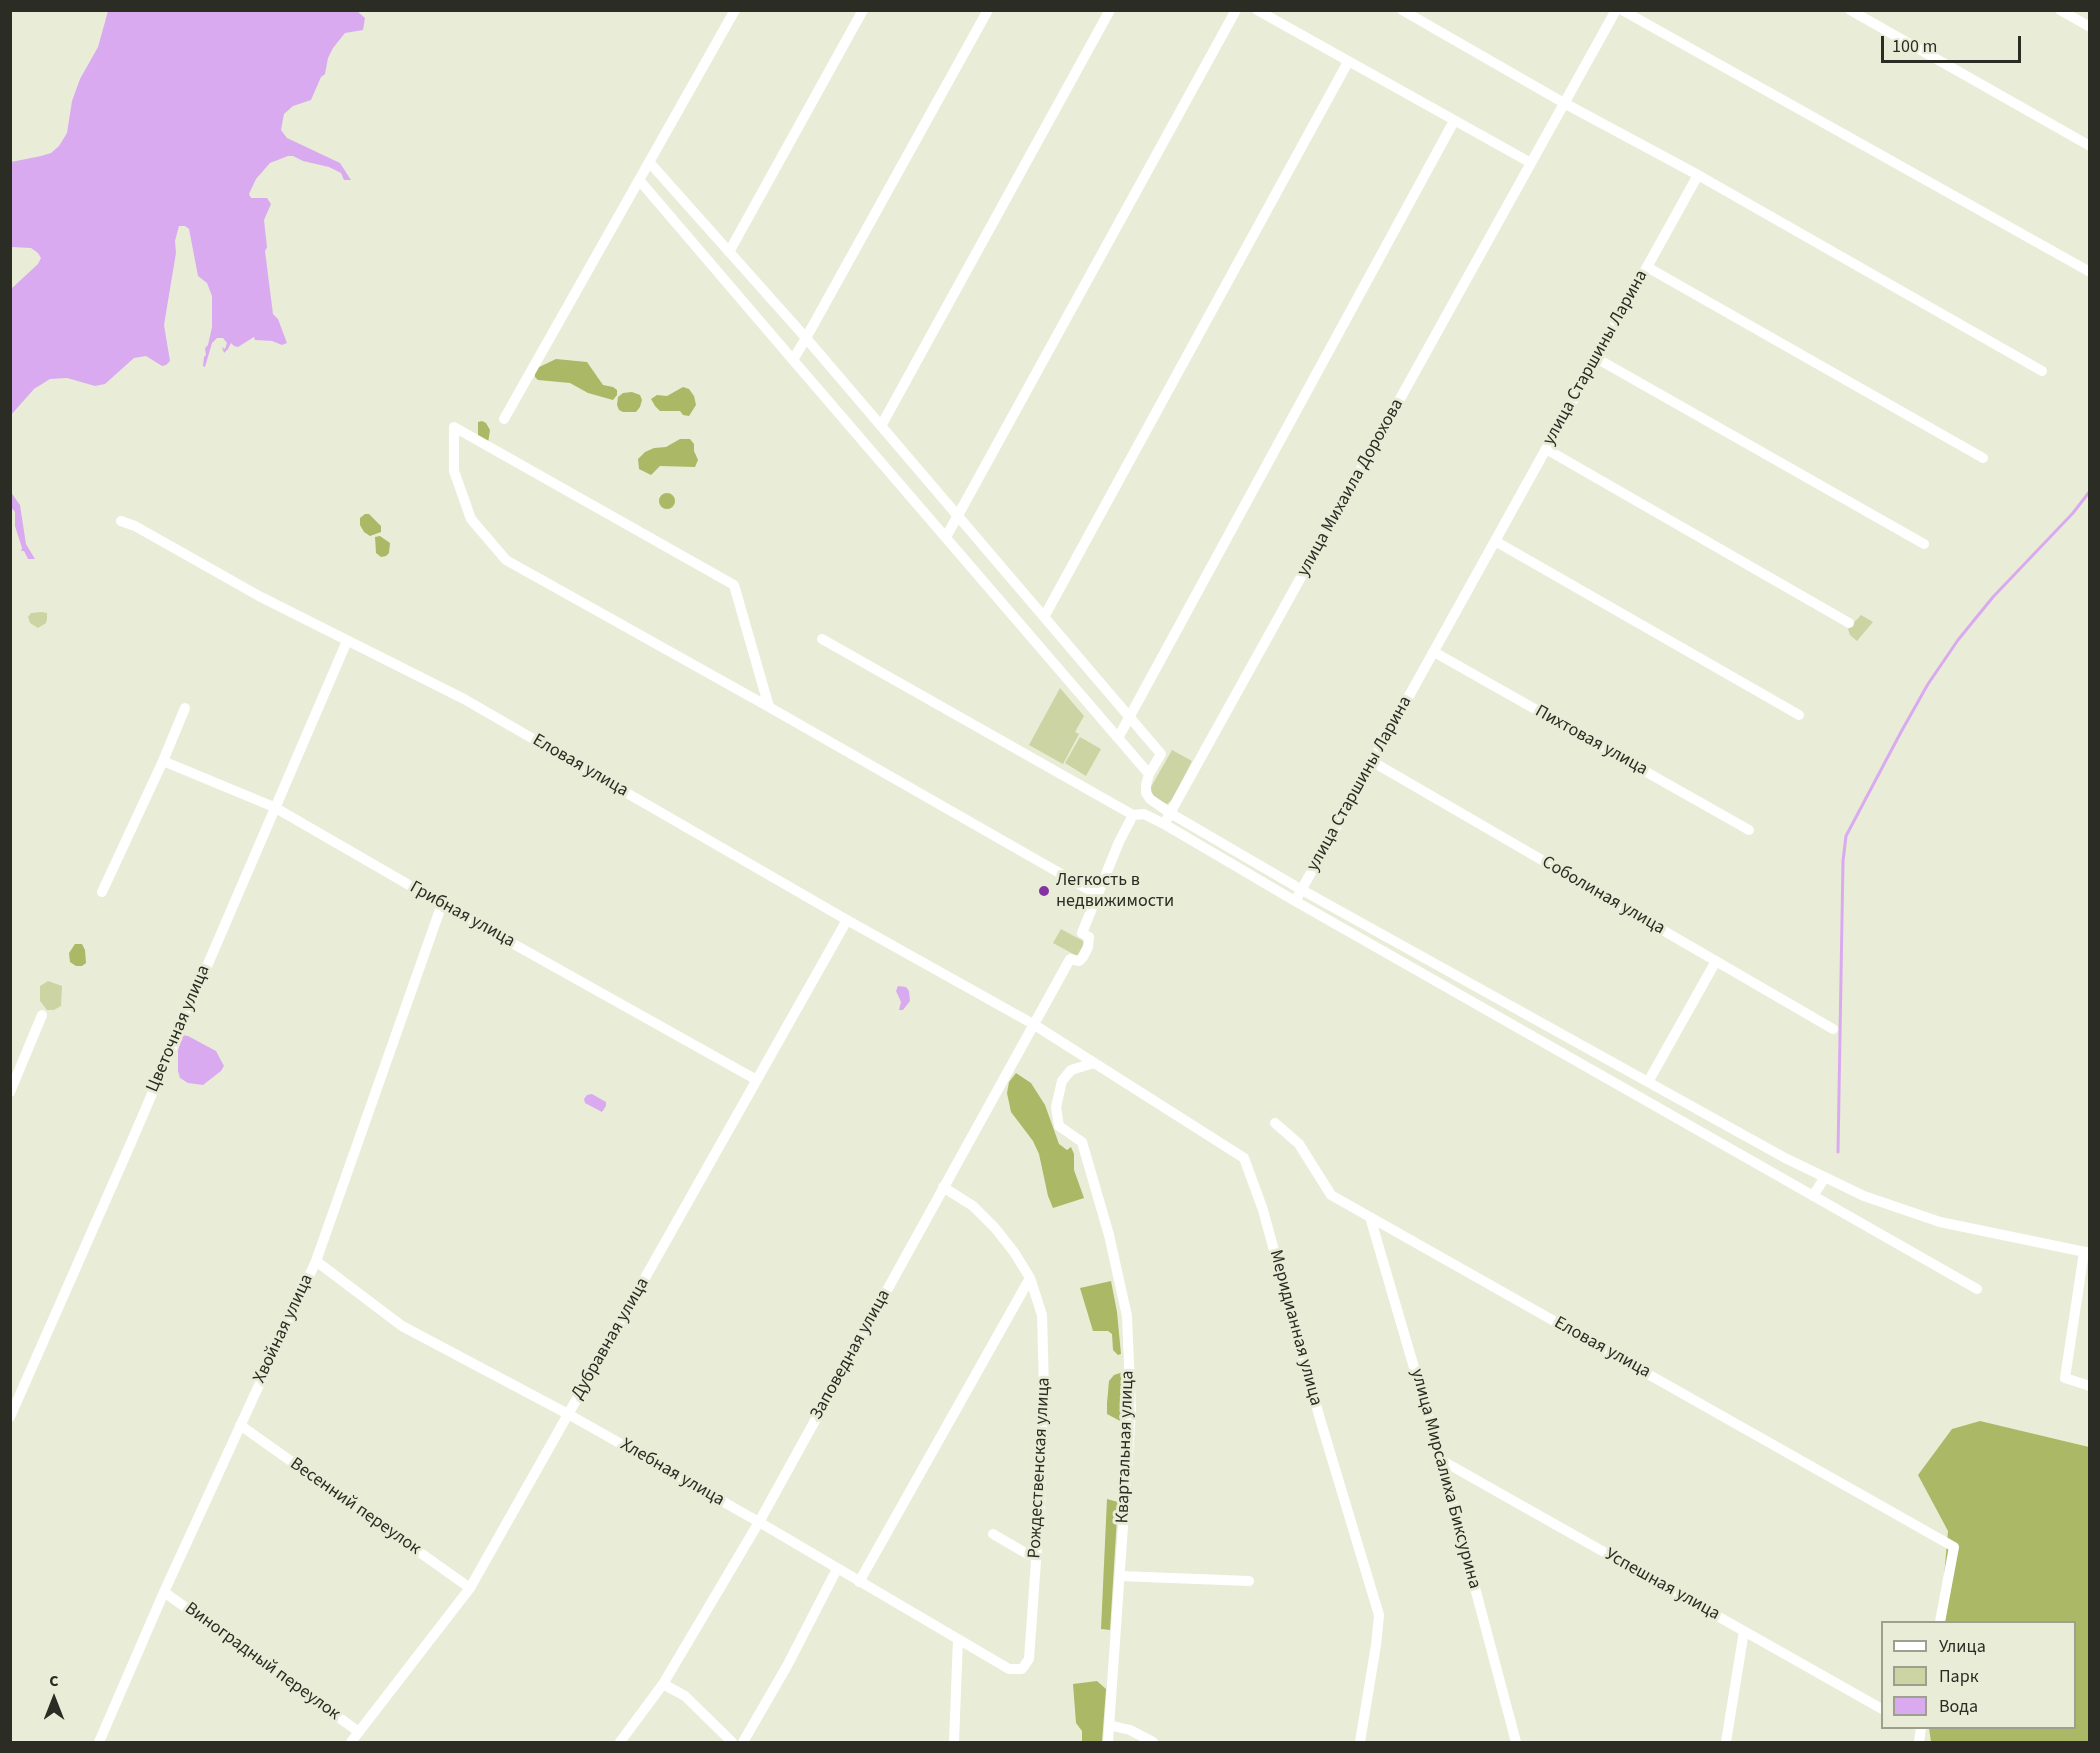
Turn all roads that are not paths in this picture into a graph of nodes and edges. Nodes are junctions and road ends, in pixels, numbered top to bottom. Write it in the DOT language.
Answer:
graph roads {
  1 [pos="735,10"];
  2 [pos="863,10"];
  3 [pos="988,10"];
  4 [pos="1110,10"];
  5 [pos="1236,10"];
  6 [pos="1257,10"];
  7 [pos="1402,10"];
  8 [pos="1616,10"];
  9 [pos="1622,10"];
  10 [pos="1850,10"];
  11 [pos="2060,10"];
  12 [pos="2090,27"];
  13 [pos="1348,62"];
  14 [pos="1564,104"];
  15 [pos="1455,121"];
  16 [pos="2090,146"];
  17 [pos="650,163"];
  18 [pos="1531,163"];
  19 [pos="1698,175"];
  20 [pos="640,181"];
  21 [pos="729,252"];
  22 [pos="1647,267"];
  23 [pos="2090,272"];
  24 [pos="806,338"];
  25 [pos="1596,358"];
  26 [pos="793,360"];
  27 [pos="2042,371"];
  28 [pos="504,419"];
  29 [pos="881,426"];
  30 [pos="1546,449"];
  31 [pos="1983,458"];
  32 [pos="957,516"];
  33 [pos="121,520"];
  34 [pos="946,537"];
  35 [pos="1495,540"];
  36 [pos="1924,544"];
  37 [pos="1044,617"];
  38 [pos="1849,623"];
  39 [pos="822,639"];
  40 [pos="347,641"];
  41 [pos="1434,651"];
  42 [pos="769,707"];
  43 [pos="185,708"];
  44 [pos="1799,715"];
  45 [pos="1130,716"];
  46 [pos="1118,738"];
  47 [pos="163,761"];
  48 [pos="1372,762"];
  49 [pos="1149,774"];
  50 [pos="274,807"];
  51 [pos="1170,813"];
  52 [pos="1133,815"];
  53 [pos="1164,824"];
  54 [pos="1749,830"];
  55 [pos="1302,890"];
  56 [pos="102,892"];
  57 [pos="1098,895"];
  58 [pos="1295,901"];
  59 [pos="442,904"];
  60 [pos="847,920"];
  61 [pos="1716,961"];
  62 [pos="42,1015"];
  63 [pos="1033,1024"];
  64 [pos="1833,1029"];
  65 [pos="1094,1063"];
  66 [pos="755,1079"];
  67 [pos="1648,1082"];
  68 [pos="10,1092"];
  69 [pos="1275,1123"];
  70 [pos="1825,1177"];
  71 [pos="943,1187"];
  72 [pos="1813,1196"];
  73 [pos="1370,1217"];
  74 [pos="2087,1253"];
  75 [pos="316,1261"];
  76 [pos="1030,1278"];
  77 [pos="1977,1289"];
  78 [pos="2090,1386"];
  79 [pos="568,1414"];
  80 [pos="10,1417"];
  81 [pos="240,1425"];
  82 [pos="1441,1460"];
  83 [pos="759,1522"];
  84 [pos="993,1534"];
  85 [pos="1036,1556"];
  86 [pos="837,1569"];
  87 [pos="1120,1576"];
  88 [pos="1250,1581"];
  89 [pos="859,1582"];
  90 [pos="470,1588"];
  91 [pos="164,1592"];
  92 [pos="1940,1621"];
  93 [pos="1744,1631"];
  94 [pos="958,1640"];
  95 [pos="1029,1659"];
  96 [pos="663,1684"];
  97 [pos="1881,1708"];
  98 [pos="1109,1725"];
  99 [pos="1919,1729"];
  100 [pos="359,1732"];
  101 [pos="99,1743"];
  102 [pos="351,1743"];
  103 [pos="620,1743"];
  104 [pos="732,1743"];
  105 [pos="743,1743"];
  106 [pos="954,1743"];
  107 [pos="1108,1743"];
  108 [pos="1153,1743"];
  109 [pos="1360,1743"];
  110 [pos="1516,1743"];
  111 [pos="1726,1743"];
  112 [pos="1919,1743"];
  1 -- 17 [label="street"];
  2 -- 21 [label="street"];
  3 -- 24 [label="street"];
  4 -- 29 [label="street"];
  5 -- 32 [label="street"];
  6 -- 13 [label="street"];
  7 -- 14 [label="street"];
  8 -- 14 [label="street, улица Михаила Дорохова"];
  9 -- 23 [label="street"];
  10 -- 16 [label="street"];
  11 -- 12 [label="street"];
  13 -- 15 [label="street"];
  13 -- 37 [label="street"];
  14 -- 18 [label="street, улица Михаила Дорохова"];
  14 -- 19 [label="street"];
  15 -- 18 [label="street"];
  15 -- 45 [label="street"];
  17 -- 20 [label="street"];
  17 -- 21 [label="street"];
  18 -- 51 [label="street, улица Михаила Дорохова"];
  19 -- 22 [label="street, улица Старшины Ларина"];
  19 -- 27 [label="street"];
  20 -- 26 [label="street"];
  20 -- 28 [label="street"];
  21 -- 24 [label="street"];
  22 -- 25 [label="street, улица Старшины Ларина"];
  22 -- 31 [label="street"];
  24 -- 26 [label="street"];
  24 -- 29 [label="street"];
  25 -- 30 [label="street, улица Старшины Ларина"];
  25 -- 36 [label="street"];
  26 -- 34 [label="street"];
  29 -- 32 [label="street"];
  30 -- 35 [label="street, улица Старшины Ларина"];
  30 -- 38 [label="street"];
  32 -- 34 [label="street"];
  32 -- 37 [label="street"];
  33 -- 40 [label="street, Еловая улица"];
  34 -- 46 [label="street"];
  35 -- 41 [label="street, улица Старшины Ларина"];
  35 -- 44 [label="street"];
  37 -- 45 [label="street"];
  39 -- 52 [label="street"];
  40 -- 50 [label="street, Цветочная улица"];
  40 -- 60 [label="street, Еловая улица"];
  41 -- 48 [label="street, улица Старшины Ларина"];
  41 -- 54 [label="street, Пихтовая улица"];
  42 -- 42 [label="street"];
  42 -- 57 [label="street"];
  43 -- 47 [label="street"];
  45 -- 46 [label="street"];
  45 -- 49 [label="street"];
  46 -- 49 [label="street"];
  47 -- 50 [label="street, Грибная улица"];
  47 -- 56 [label="street"];
  48 -- 55 [label="street, улица Старшины Ларина"];
  48 -- 61 [label="street, Соболиная улица"];
  49 -- 51 [label="street"];
  50 -- 59 [label="street, Грибная улица"];
  50 -- 80 [label="street, Цветочная улица"];
  51 -- 53 [label="street, улица Михаила Дорохова"];
  51 -- 55 [label="street"];
  52 -- 53 [label="street"];
  52 -- 57 [label="street"];
  53 -- 58 [label="street"];
  55 -- 58 [label="street, улица Старшины Ларина"];
  55 -- 67 [label="street"];
  57 -- 63 [label="street, Заповедная улица"];
  58 -- 72 [label="street"];
  59 -- 66 [label="street, Грибная улица"];
  59 -- 75 [label="street, Хвойная улица"];
  60 -- 63 [label="street, Еловая улица"];
  60 -- 66 [label="street, Дубравная улица"];
  61 -- 64 [label="street, Соболиная улица"];
  61 -- 67 [label="street"];
  62 -- 68 [label="street"];
  63 -- 65 [label="street, Меридианная улица"];
  63 -- 71 [label="street, Заповедная улица"];
  65 -- 87 [label="street, Квартальная улица"];
  65 -- 109 [label="street, Меридианная улица"];
  66 -- 79 [label="street, Дубравная улица"];
  67 -- 70 [label="street"];
  69 -- 73 [label="street, Еловая улица"];
  70 -- 72 [label="street"];
  70 -- 74 [label="street"];
  71 -- 76 [label="street, Рождественская улица"];
  71 -- 83 [label="street, Заповедная улица"];
  72 -- 77 [label="street"];
  73 -- 82 [label="street, улица Мирсалиха Биксурина"];
  73 -- 92 [label="street, Еловая улица"];
  74 -- 78 [label="street"];
  75 -- 79 [label="street, Хлебная улица"];
  75 -- 81 [label="street, Хвойная улица"];
  76 -- 85 [label="street, Рождественская улица"];
  76 -- 89 [label="street"];
  79 -- 83 [label="street, Хлебная улица"];
  79 -- 90 [label="street, Дубравная улица"];
  81 -- 90 [label="street, Весенний переулок"];
  81 -- 91 [label="street, Хвойная улица"];
  82 -- 93 [label="street, Успешная улица"];
  82 -- 110 [label="street, улица Мирсалиха Биксурина"];
  83 -- 86 [label="street, Хлебная улица"];
  83 -- 96 [label="street, Заповедная улица"];
  84 -- 85 [label="street"];
  85 -- 95 [label="street, Рождественская улица"];
  86 -- 89 [label="street, Хлебная улица"];
  86 -- 105 [label="street"];
  87 -- 88 [label="street"];
  87 -- 98 [label="street, Квартальная улица"];
  89 -- 94 [label="street, Хлебная улица"];
  90 -- 100 [label="street, Дубравная улица"];
  91 -- 100 [label="street, Виноградный переулок"];
  91 -- 101 [label="street, Хвойная улица"];
  93 -- 97 [label="street, Успешная улица"];
  93 -- 111 [label="street"];
  94 -- 95 [label="street, Хлебная улица"];
  94 -- 106 [label="street"];
  96 -- 103 [label="street, Заповедная улица"];
  96 -- 104 [label="street"];
  98 -- 107 [label="street"];
  98 -- 108 [label="street"];
  99 -- 112 [label="street"];
  100 -- 102 [label="street, Дубравная улица"];
}
